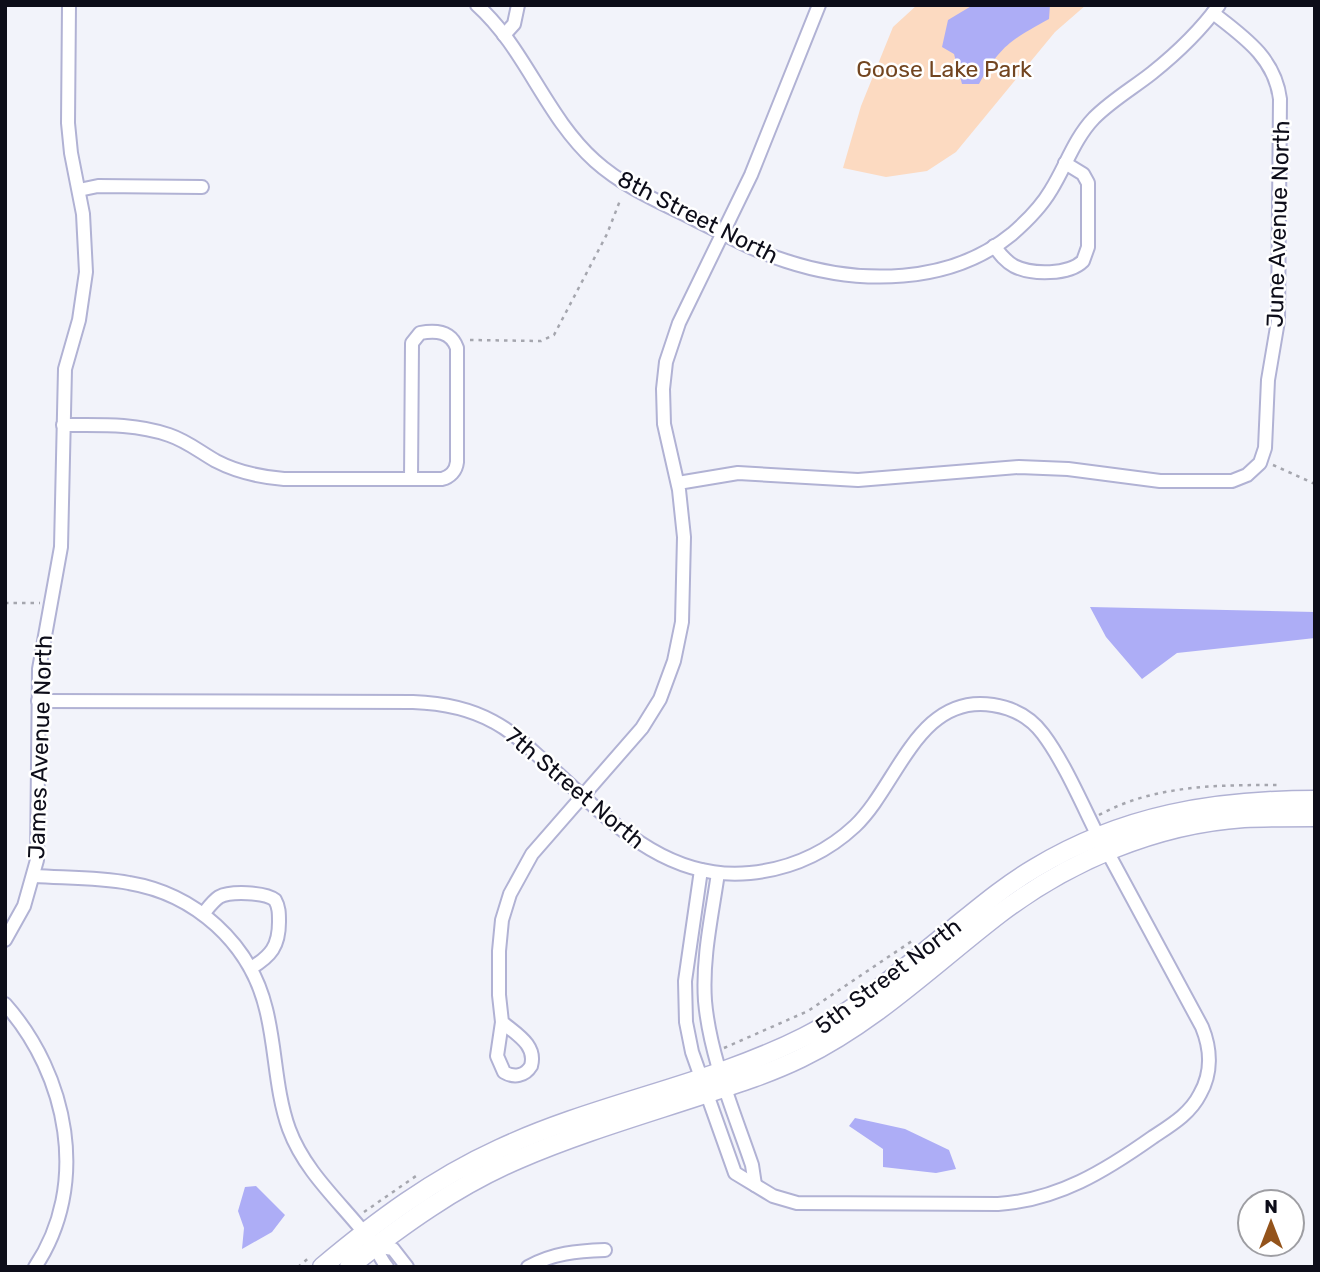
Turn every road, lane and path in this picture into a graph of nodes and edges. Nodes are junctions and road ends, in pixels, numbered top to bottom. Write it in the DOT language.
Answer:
graph roads {
  1 [pos="477,5"];
  2 [pos="518,5"];
  3 [pos="819,5"];
  4 [pos="69,6"];
  5 [pos="1216,9"];
  6 [pos="504,35"];
  7 [pos="1065,163"];
  8 [pos="202,187"];
  9 [pos="79,190"];
  10 [pos="621,198"];
  11 [pos="722,233"];
  12 [pos="995,246"];
  13 [pos="470,340"];
  14 [pos="63,425"];
  15 [pos="1261,460"];
  16 [pos="411,479"];
  17 [pos="678,483"];
  18 [pos="1315,484"];
  19 [pos="5,603"];
  20 [pos="44,603"];
  21 [pos="38,701"];
  22 [pos="1288,785"];
  23 [pos="584,796"];
  24 [pos="1315,800"];
  25 [pos="1097,816"];
  26 [pos="1315,817"];
  27 [pos="1103,844"];
  28 [pos="701,870"];
  29 [pos="718,873"];
  30 [pos="34,876"];
  31 [pos="203,914"];
  32 [pos="918,936"];
  33 [pos="5,940"];
  34 [pos="251,968"];
  35 [pos="5,1004"];
  36 [pos="502,1022"];
  37 [pos="726,1047"];
  38 [pos="723,1079"];
  39 [pos="703,1085"];
  40 [pos="755,1185"];
  41 [pos="369,1239"];
  42 [pos="605,1250"];
  43 [pos="35,1267"];
  44 [pos="322,1267"];
  45 [pos="349,1267"];
  46 [pos="387,1267"];
  47 [pos="407,1267"];
  48 [pos="528,1267"];
  1 -- 6 [label="street, 8th Street North"];
  2 -- 6 [label="street"];
  3 -- 11 [label="street"];
  4 -- 9 [label="street, James Avenue North"];
  5 -- 7 [label="street, 8th Street North"];
  5 -- 15 [label="street, June Avenue North"];
  6 -- 11 [label="street, 8th Street North"];
  7 -- 12 [label="street, 8th Street North"];
  7 -- 12 [label="street"];
  8 -- 9 [label="street"];
  9 -- 14 [label="street, James Avenue North"];
  10 -- 13 [label="path"];
  11 -- 12 [label="street, 8th Street North"];
  11 -- 17 [label="street"];
  14 -- 16 [label="street"];
  14 -- 21 [label="street, James Avenue North"];
  15 -- 17 [label="street"];
  15 -- 18 [label="path"];
  16 -- 16 [label="street"];
  17 -- 23 [label="street"];
  19 -- 20 [label="path"];
  21 -- 23 [label="street, 7th Street North"];
  21 -- 30 [label="street, James Avenue North"];
  22 -- 25 [label="path"];
  23 -- 28 [label="street, 7th Street North"];
  23 -- 36 [label="street"];
  24 -- 27 [label="street, 5th Street North"];
  26 -- 27 [label="street, 5th Street North"];
  27 -- 29 [label="street, 7th Street North"];
  27 -- 38 [label="street, 5th Street North"];
  27 -- 40 [label="street, 7th Street North"];
  28 -- 29 [label="street, 7th Street North"];
  28 -- 39 [label="street, 7th Street North"];
  29 -- 38 [label="street"];
  30 -- 31 [label="street"];
  30 -- 33 [label="street, James Avenue North"];
  31 -- 34 [label="street"];
  31 -- 34 [label="street"];
  32 -- 37 [label="path"];
  34 -- 41 [label="street"];
  35 -- 43 [label="street"];
  38 -- 39 [label="street, 5th Street North"];
  38 -- 40 [label="street"];
  39 -- 40 [label="street, 7th Street North"];
  39 -- 41 [label="street, 5th Street North"];
  41 -- 44 [label="street, 5th Street North"];
  41 -- 45 [label="street, 5th Street North"];
  41 -- 46 [label="street"];
  41 -- 47 [label="street"];
  42 -- 48 [label="street"];
}
